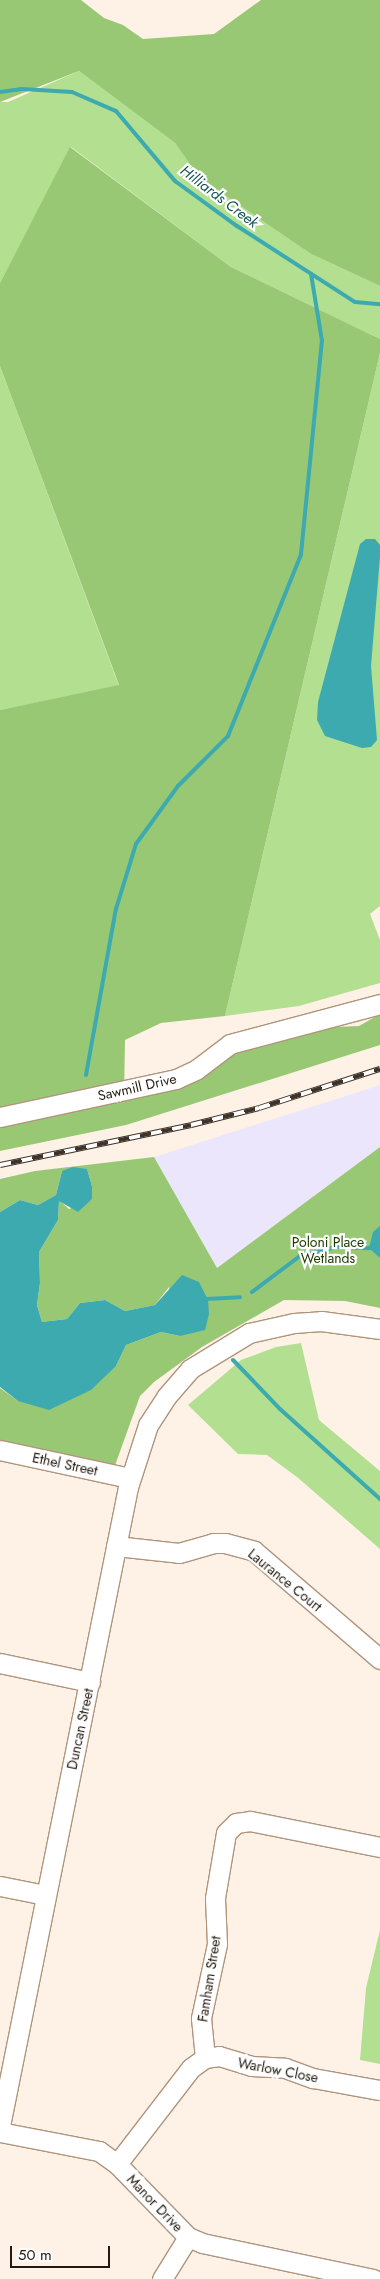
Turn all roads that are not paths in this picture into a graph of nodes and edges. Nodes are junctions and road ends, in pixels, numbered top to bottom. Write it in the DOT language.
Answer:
graph roads {
  1 [pos="380,1004"];
  2 [pos="0,1117"];
  3 [pos="380,1329"];
  4 [pos="0,1450"];
  5 [pos="130,1478"];
  6 [pos="116,1546"];
  7 [pos="380,1659"];
  8 [pos="0,1663"];
  9 [pos="90,1682"];
  10 [pos="380,1848"];
  11 [pos="0,1886"];
  12 [pos="45,1895"];
  13 [pos="205,2058"];
  14 [pos="380,2090"];
  15 [pos="0,2126"];
  16 [pos="0,2132"];
  17 [pos="117,2164"];
  18 [pos="188,2237"];
  19 [pos="162,2279"];
  20 [pos="373,2279"];
  1 -- 2 [label="street, Sawmill Drive"];
  3 -- 5 [label="street, Duncan Street"];
  4 -- 5 [label="street, Ethel Street"];
  5 -- 6 [label="street, Duncan Street"];
  6 -- 7 [label="street, Laurance Court"];
  6 -- 9 [label="street, Duncan Street"];
  8 -- 9 [label="street"];
  9 -- 12 [label="street, Duncan Street"];
  10 -- 13 [label="street, Famham Street"];
  11 -- 12 [label="street"];
  12 -- 15 [label="street, Duncan Street"];
  13 -- 14 [label="street, Warlow Close"];
  13 -- 17 [label="street"];
  16 -- 17 [label="street, Manor Drive"];
  17 -- 18 [label="street, Manor Drive"];
  18 -- 19 [label="street"];
  18 -- 20 [label="street, Manor Drive"];
}
